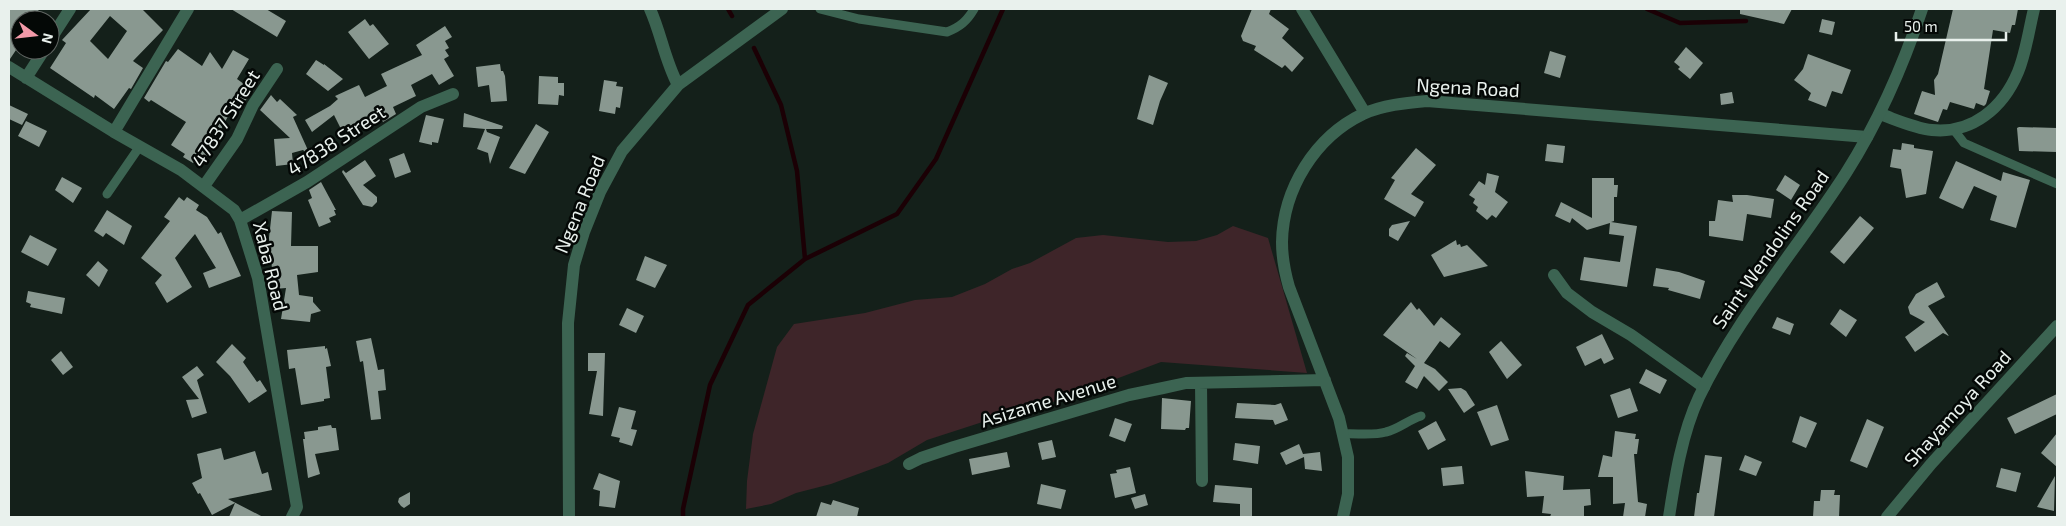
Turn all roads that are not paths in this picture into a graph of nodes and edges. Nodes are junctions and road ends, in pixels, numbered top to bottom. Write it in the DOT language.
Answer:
graph roads {
  1 [pos="70,9"];
  2 [pos="188,9"];
  3 [pos="650,9"];
  4 [pos="782,9"];
  5 [pos="820,9"];
  6 [pos="974,9"];
  7 [pos="1302,9"];
  8 [pos="1922,9"];
  9 [pos="2034,9"];
  10 [pos="60,24"];
  11 [pos="38,60"];
  12 [pos="9,67"];
  13 [pos="277,69"];
  14 [pos="26,78"];
  15 [pos="678,84"];
  16 [pos="453,94"];
  17 [pos="1365,113"];
  18 [pos="1880,114"];
  19 [pos="1954,130"];
  20 [pos="114,132"];
  21 [pos="1867,137"];
  22 [pos="140,146"];
  23 [pos="2057,184"];
  24 [pos="204,186"];
  25 [pos="107,194"];
  26 [pos="240,220"];
  27 [pos="1554,275"];
  28 [pos="2057,326"];
  29 [pos="1325,380"];
  30 [pos="1202,383"];
  31 [pos="1704,387"];
  32 [pos="1421,416"];
  33 [pos="1343,434"];
  34 [pos="909,464"];
  35 [pos="1202,481"];
  36 [pos="295,512"];
  37 [pos="569,517"];
  38 [pos="1343,517"];
  39 [pos="1669,517"];
  40 [pos="1887,517"];
  1 -- 10 [label="street"];
  2 -- 20 [label="street"];
  3 -- 15 [label="street"];
  4 -- 15 [label="street, Ngena Road"];
  5 -- 6 [label="lane"];
  7 -- 17 [label="street"];
  8 -- 18 [label="street, Saint Wendolins Road"];
  9 -- 19 [label="street"];
  11 -- 14 [label="street"];
  12 -- 14 [label="street, Xaba Road"];
  13 -- 24 [label="street, 47837 Street"];
  14 -- 20 [label="street, Xaba Road"];
  15 -- 37 [label="street, Ngena Road"];
  16 -- 26 [label="street, 47838 Street"];
  17 -- 21 [label="street, Ngena Road"];
  17 -- 29 [label="street, Ngena Road"];
  18 -- 19 [label="street"];
  18 -- 21 [label="street, Saint Wendolins Road"];
  19 -- 23 [label="lane"];
  20 -- 22 [label="street, Xaba Road"];
  21 -- 31 [label="street, Saint Wendolins Road"];
  22 -- 24 [label="street, Xaba Road"];
  22 -- 25 [label="lane"];
  24 -- 26 [label="street, Xaba Road"];
  26 -- 36 [label="street, Xaba Road"];
  27 -- 31 [label="street"];
  28 -- 40 [label="street, Shayamoya Road"];
  29 -- 30 [label="street, Asizame Avenue"];
  29 -- 33 [label="street, Ngena Road"];
  30 -- 34 [label="street, Asizame Avenue"];
  30 -- 35 [label="street"];
  31 -- 39 [label="street, Saint Wendolins Road"];
  32 -- 33 [label="lane"];
  33 -- 38 [label="street, Ngena Road"];
}
